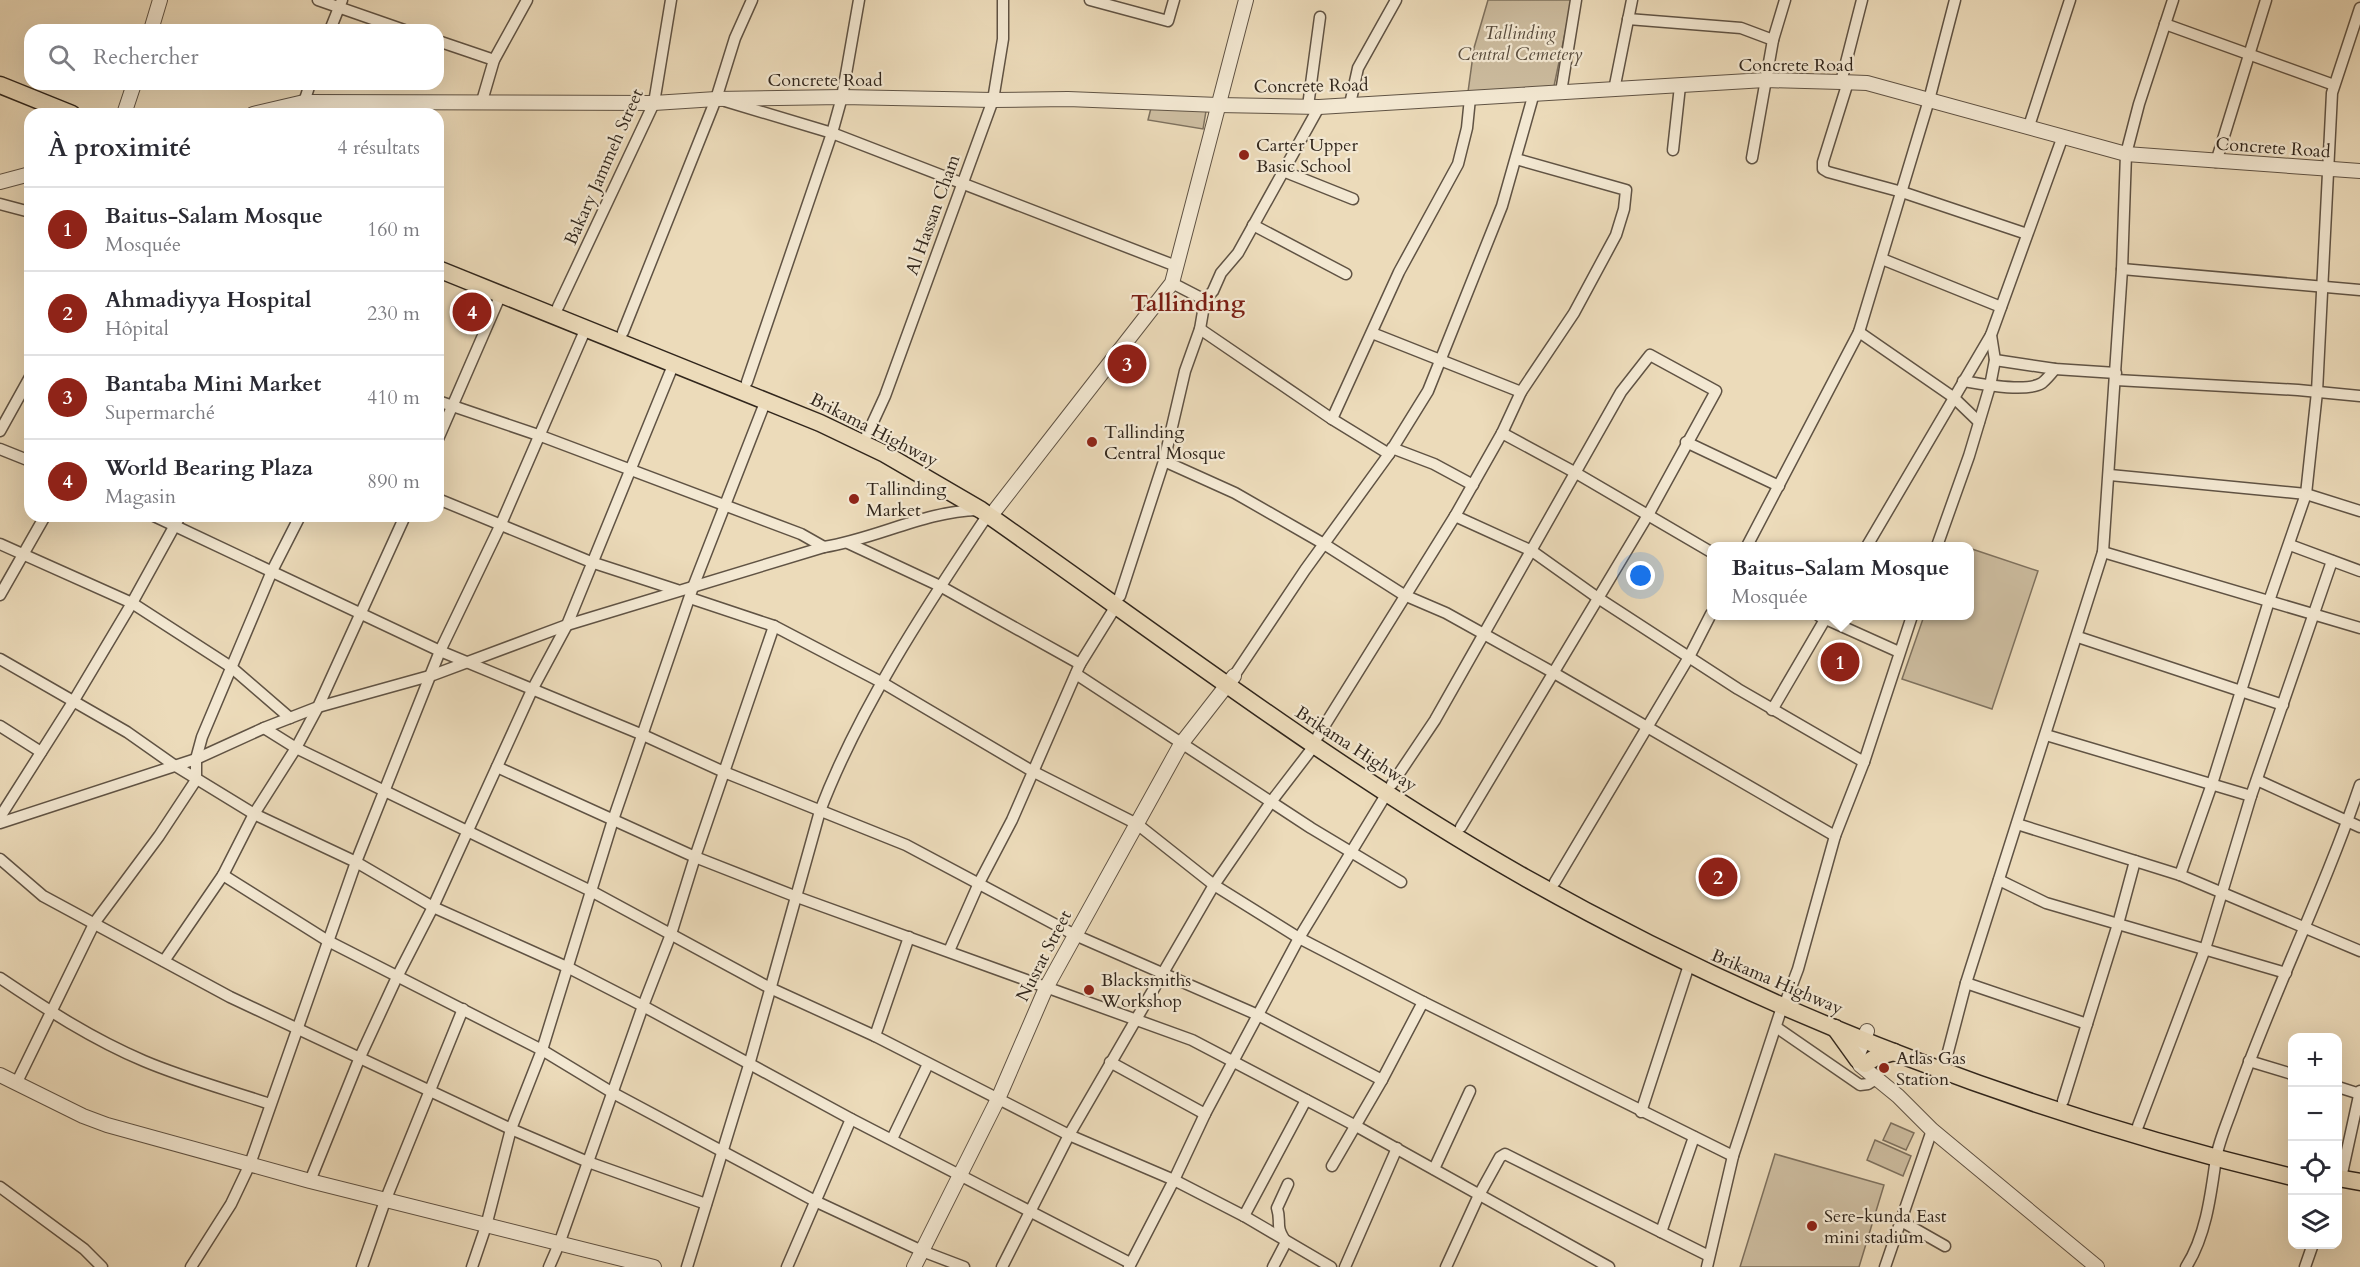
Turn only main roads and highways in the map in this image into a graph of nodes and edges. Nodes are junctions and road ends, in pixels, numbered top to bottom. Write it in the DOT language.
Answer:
graph roads {
  1 [pos="0,85"];
  2 [pos="0,97"];
  3 [pos="37,108"];
  4 [pos="38,108"];
  5 [pos="444,261"];
  6 [pos="444,271"];
  7 [pos="989,512"];
  8 [pos="1389,789"];
  9 [pos="1784,1002"];
  10 [pos="1834,1028"];
  11 [pos="1870,1037"];
  12 [pos="1894,1052"];
  13 [pos="1945,1067"];
  14 [pos="2217,1154"];
  15 [pos="2288,1166"];
  16 [pos="2288,1177"];
  17 [pos="2342,1181"];
  18 [pos="2360,1182"];
  19 [pos="2342,1183"];
  20 [pos="2360,1193"];
  1 -- 4 [label="highway"];
  2 -- 3 [label="highway"];
  5 -- 7 [label="highway, Brikama Highway"];
  6 -- 7 [label="highway, Brikama Highway"];
  7 -- 8 [label="highway, Brikama Highway"];
  8 -- 9 [label="highway, Brikama Highway"];
  8 -- 9 [label="highway, Brikama Highway"];
  9 -- 10 [label="highway, Brikama Highway"];
  9 -- 11 [label="highway, Brikama Highway"];
  10 -- 11 [label="highway, Brikama Highway"];
  10 -- 12 [label="highway"];
  11 -- 12 [label="highway, Brikama Highway"];
  11 -- 13 [label="highway, Brikama Highway"];
  12 -- 13 [label="highway, Brikama Highway"];
  13 -- 14 [label="highway, Brikama Highway"];
  13 -- 14 [label="highway, Brikama Highway"];
  14 -- 15 [label="highway, Brikama Highway"];
  14 -- 16 [label="highway, Brikama Highway"];
  17 -- 18 [label="highway"];
  19 -- 20 [label="highway"];
}
